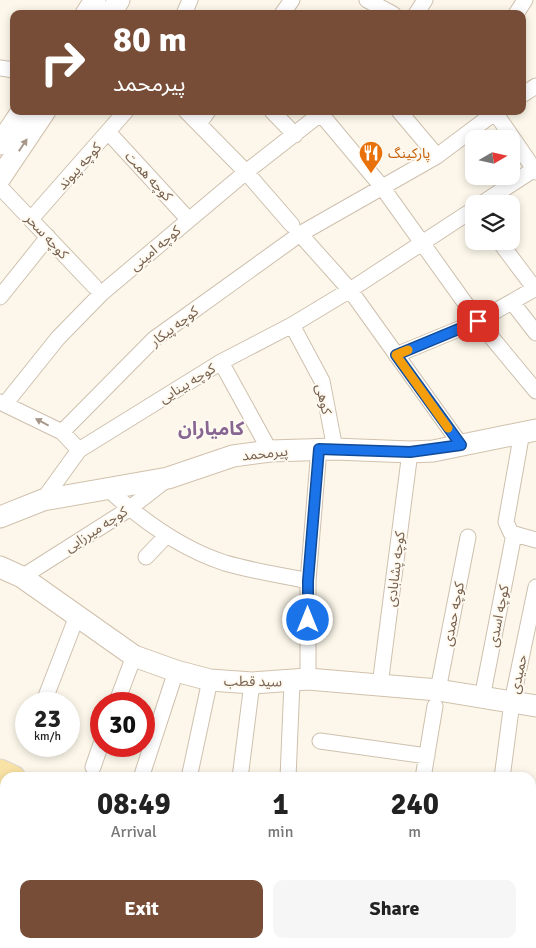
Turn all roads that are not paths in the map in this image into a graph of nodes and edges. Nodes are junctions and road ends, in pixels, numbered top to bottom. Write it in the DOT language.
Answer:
graph roads {
  1 [pos="367,0"];
  2 [pos="386,10"];
  3 [pos="19,115"];
  4 [pos="42,115"];
  5 [pos="123,115"];
  6 [pos="276,115"];
  7 [pos="320,115"];
  8 [pos="325,115"];
  9 [pos="402,115"];
  10 [pos="491,115"];
  11 [pos="497,115"];
  12 [pos="203,117"];
  13 [pos="109,133"];
  14 [pos="295,135"];
  15 [pos="0,144"];
  16 [pos="437,156"];
  17 [pos="535,170"];
  18 [pos="246,172"];
  19 [pos="0,178"];
  20 [pos="0,187"];
  21 [pos="382,187"];
  22 [pos="495,195"];
  23 [pos="465,215"];
  24 [pos="31,219"];
  25 [pos="189,220"];
  26 [pos="296,229"];
  27 [pos="48,237"];
  28 [pos="422,243"];
  29 [pos="506,250"];
  30 [pos="94,286"];
  31 [pos="535,289"];
  32 [pos="350,290"];
  33 [pos="0,296"];
  34 [pos="512,302"];
  35 [pos="478,321"];
  36 [pos="292,325"];
  37 [pos="536,333"];
  38 [pos="396,355"];
  39 [pos="221,362"];
  40 [pos="536,391"];
  41 [pos="2,403"];
  42 [pos="529,431"];
  43 [pos="62,432"];
  44 [pos="461,445"];
  45 [pos="327,449"];
  46 [pos="79,450"];
  47 [pos="270,451"];
  48 [pos="410,452"];
  49 [pos="168,478"];
  50 [pos="106,487"];
  51 [pos="43,500"];
  52 [pos="130,508"];
  53 [pos="0,517"];
  54 [pos="514,534"];
  55 [pos="166,536"];
  56 [pos="468,537"];
  57 [pos="536,540"];
  58 [pos="146,557"];
  59 [pos="0,567"];
  60 [pos="22,576"];
  61 [pos="308,581"];
  62 [pos="536,587"];
  63 [pos="77,616"];
  64 [pos="134,656"];
  65 [pos="176,671"];
  66 [pos="210,680"];
  67 [pos="300,680"];
  68 [pos="252,683"];
  69 [pos="380,685"];
  70 [pos="48,692"];
  71 [pos="120,692"];
  72 [pos="437,698"];
  73 [pos="482,698"];
  74 [pos="512,702"];
  75 [pos="536,706"];
  76 [pos="320,741"];
  77 [pos="427,756"];
  78 [pos="96,757"];
  79 [pos="93,767"];
  80 [pos="143,772"];
  81 [pos="190,772"];
  82 [pos="241,772"];
  83 [pos="289,772"];
  84 [pos="424,772"];
  85 [pos="503,772"];
  1 -- 2 [label="street"];
  3 -- 15 [label="street"];
  19 -- 4 [label="street, one-way"];
  5 -- 13 [label="street, کوچه پیوند"];
  6 -- 14 [label="street"];
  7 -- 14 [label="street, کوچه امینی"];
  8 -- 21 [label="street"];
  9 -- 16 [label="street"];
  10 -- 16 [label="street, کوچه پیکار"];
  11 -- 17 [label="street"];
  12 -- 18 [label="street"];
  13 -- 24 [label="street, کوچه پیوند"];
  13 -- 25 [label="street, کوچه همت"];
  14 -- 18 [label="street, کوچه امینی"];
  16 -- 21 [label="street, کوچه پیکار"];
  17 -- 22 [label="street"];
  18 -- 25 [label="street, کوچه امینی"];
  18 -- 26 [label="street"];
  20 -- 24 [label="street, کوچه سحر"];
  21 -- 26 [label="street, کوچه پیکار"];
  21 -- 28 [label="street"];
  23 -- 28 [label="street, کوچه بینایی"];
  24 -- 27 [label="street, کوچه سحر"];
  25 -- 41 [label="street, کوچه امینی"];
  26 -- 32 [label="street"];
  26 -- 43 [label="street, کوچه پیکار"];
  27 -- 30 [label="street, کوچه سحر"];
  27 -- 33 [label="street"];
  28 -- 32 [label="street, کوچه بینایی"];
  28 -- 35 [label="street"];
  29 -- 31 [label="street"];
  31 -- 34 [label="street"];
  32 -- 36 [label="street, کوچه بینایی"];
  32 -- 38 [label="street"];
  34 -- 35 [label="street"];
  34 -- 37 [label="street"];
  35 -- 38 [label="street"];
  35 -- 40 [label="street"];
  36 -- 39 [label="street, کوچه بینایی"];
  36 -- 45 [label="street, کوهی"];
  38 -- 44 [label="street"];
  39 -- 46 [label="street, کوچه بینایی"];
  39 -- 47 [label="street"];
  43 -- 41 [label="street, one-way"];
  42 -- 44 [label="street, پیرمحمد"];
  42 -- 54 [label="street"];
  43 -- 46 [label="street"];
  44 -- 48 [label="street, پیرمحمد"];
  45 -- 47 [label="street, پیرمحمد"];
  45 -- 48 [label="street, پیرمحمد"];
  45 -- 61 [label="street, کوهی"];
  46 -- 51 [label="street, کوچه بینایی"];
  47 -- 49 [label="street, پیرمحمد"];
  48 -- 69 [label="street, کوچه پشابادی"];
  49 -- 50 [label="street, پیرمحمد"];
  49 -- 52 [label="street, کوچه میرزایی"];
  50 -- 51 [label="street, پیرمحمد"];
  50 -- 52 [label="street"];
  51 -- 53 [label="street, پیرمحمد"];
  52 -- 55 [label="street"];
  52 -- 60 [label="street, کوچه میرزایی"];
  54 -- 57 [label="street"];
  54 -- 73 [label="street, کوچه اسدی"];
  55 -- 58 [label="street"];
  55 -- 61 [label="street"];
  56 -- 72 [label="street, کوچه حمدی"];
  59 -- 60 [label="street, سید قطب"];
  60 -- 63 [label="street, سید قطب"];
  61 -- 67 [label="street, کوهی"];
  62 -- 74 [label="street, حمیدی"];
  63 -- 64 [label="street, سید قطب"];
  63 -- 70 [label="street"];
  64 -- 65 [label="street, سید قطب"];
  64 -- 71 [label="street"];
  65 -- 66 [label="street, سید قطب"];
  65 -- 80 [label="street"];
  66 -- 68 [label="street, سید قطب"];
  66 -- 81 [label="street"];
  67 -- 68 [label="street, سید قطب"];
  67 -- 69 [label="street, سید قطب"];
  67 -- 83 [label="street, کوهی"];
  68 -- 82 [label="street"];
  69 -- 72 [label="street, سید قطب"];
  72 -- 73 [label="street, سید قطب"];
  72 -- 77 [label="street, کوچه حمدی"];
  73 -- 74 [label="street, سید قطب"];
  74 -- 75 [label="street, سید قطب"];
  74 -- 85 [label="street, حمیدی"];
  76 -- 77 [label="street"];
  77 -- 84 [label="street, کوچه حمدی"];
  78 -- 79 [label="street"];
}
